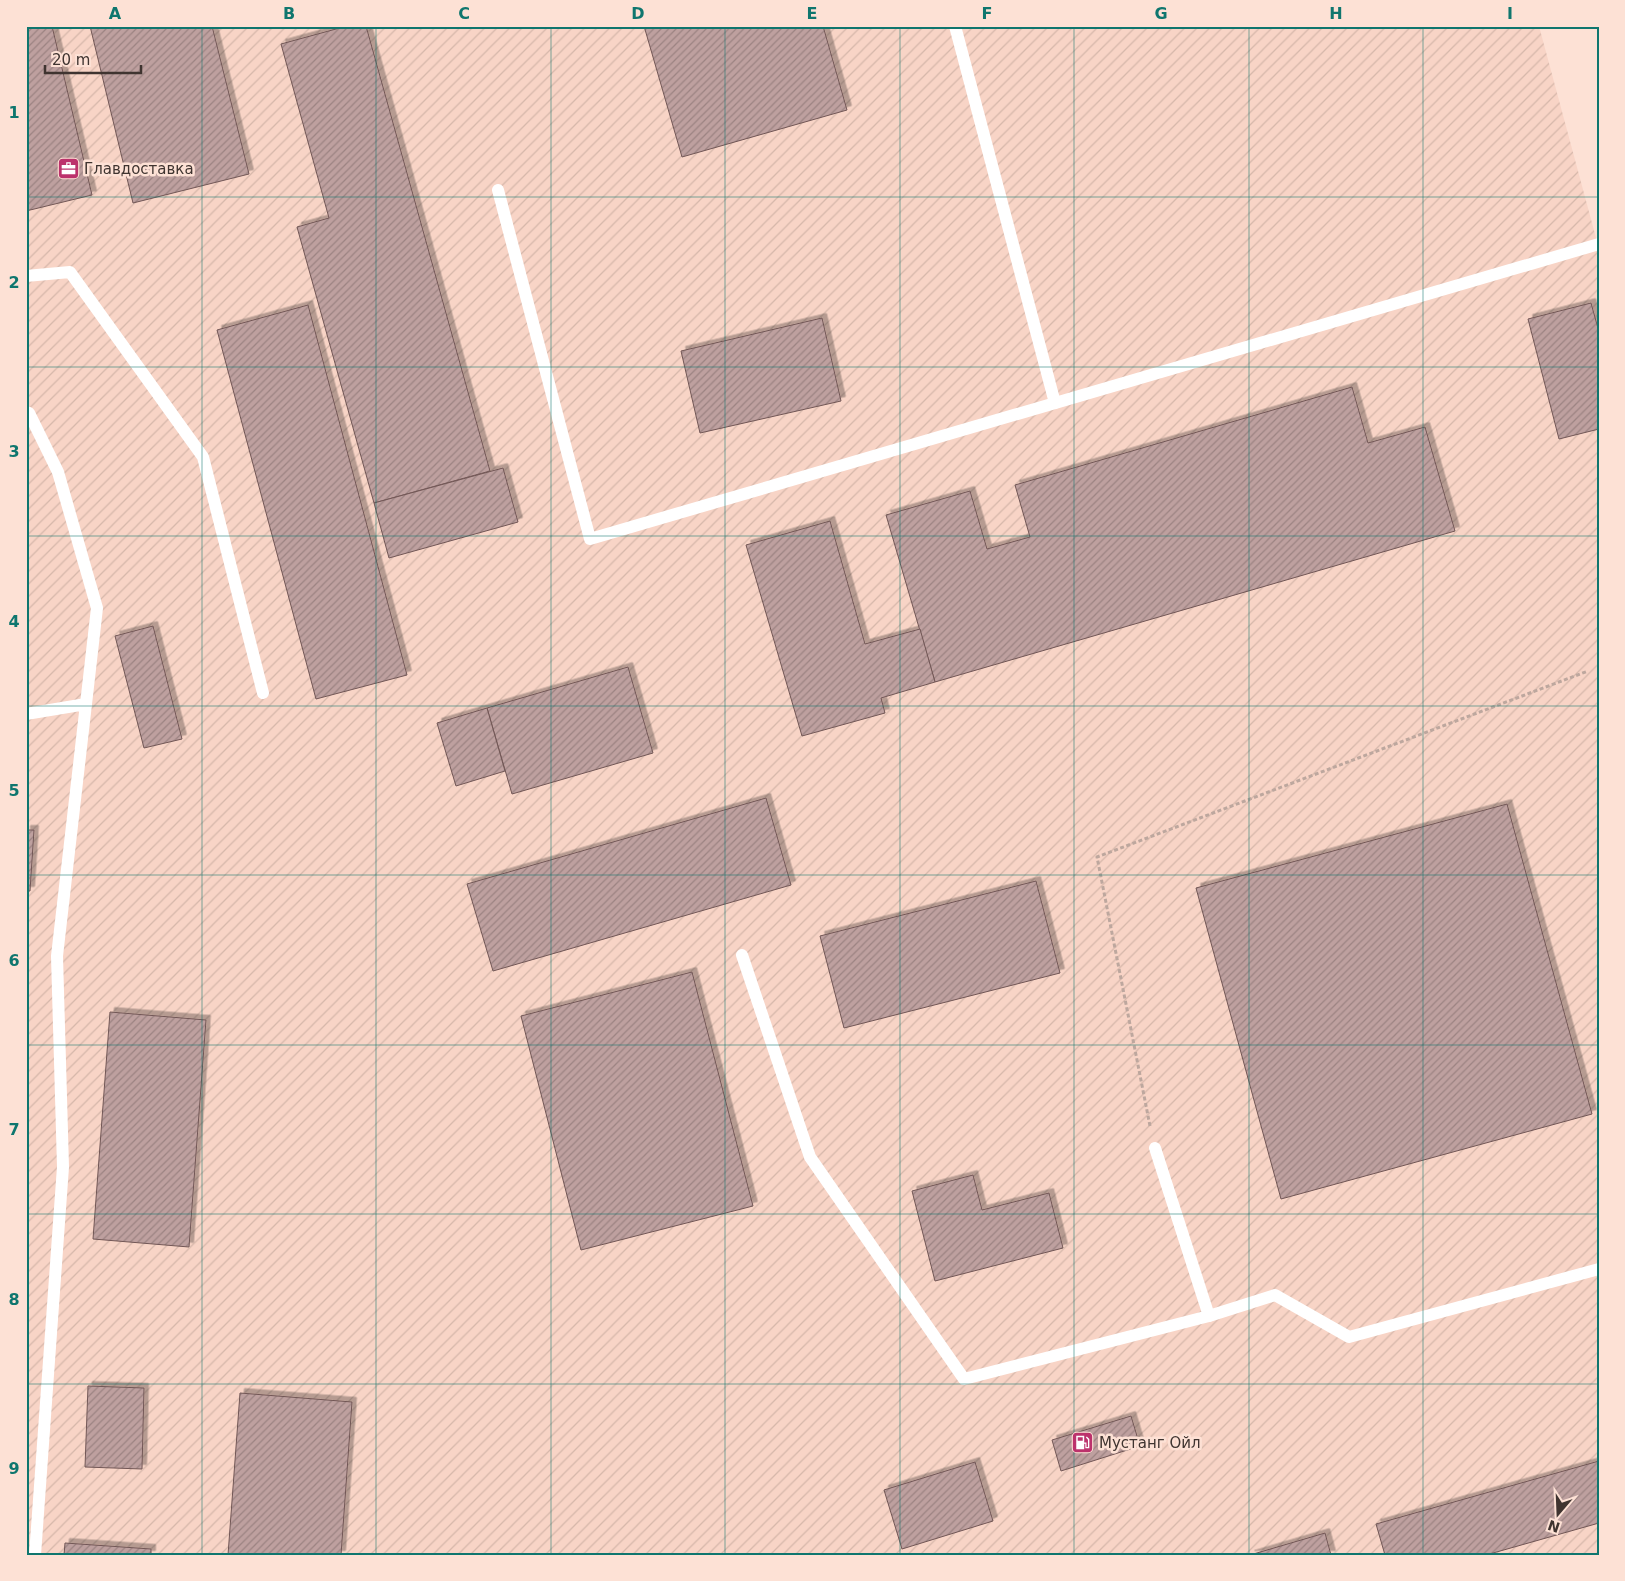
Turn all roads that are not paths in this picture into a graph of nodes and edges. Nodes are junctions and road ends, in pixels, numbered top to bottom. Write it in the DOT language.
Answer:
graph roads {
  1 [pos="955,26"];
  2 [pos="498,190"];
  3 [pos="1599,244"];
  4 [pos="26,276"];
  5 [pos="1055,403"];
  6 [pos="26,412"];
  7 [pos="263,693"];
  8 [pos="86,704"];
  9 [pos="26,714"];
  10 [pos="742,955"];
  11 [pos="1155,1148"];
  12 [pos="1599,1269"];
  13 [pos="1209,1316"];
  14 [pos="35,1555"];
  1 -- 5 [label="lane"];
  2 -- 5 [label="lane"];
  3 -- 5 [label="lane"];
  4 -- 7 [label="lane"];
  6 -- 8 [label="lane"];
  8 -- 9 [label="lane"];
  8 -- 14 [label="lane"];
  10 -- 13 [label="lane"];
  11 -- 13 [label="lane"];
  12 -- 13 [label="lane"];
}
